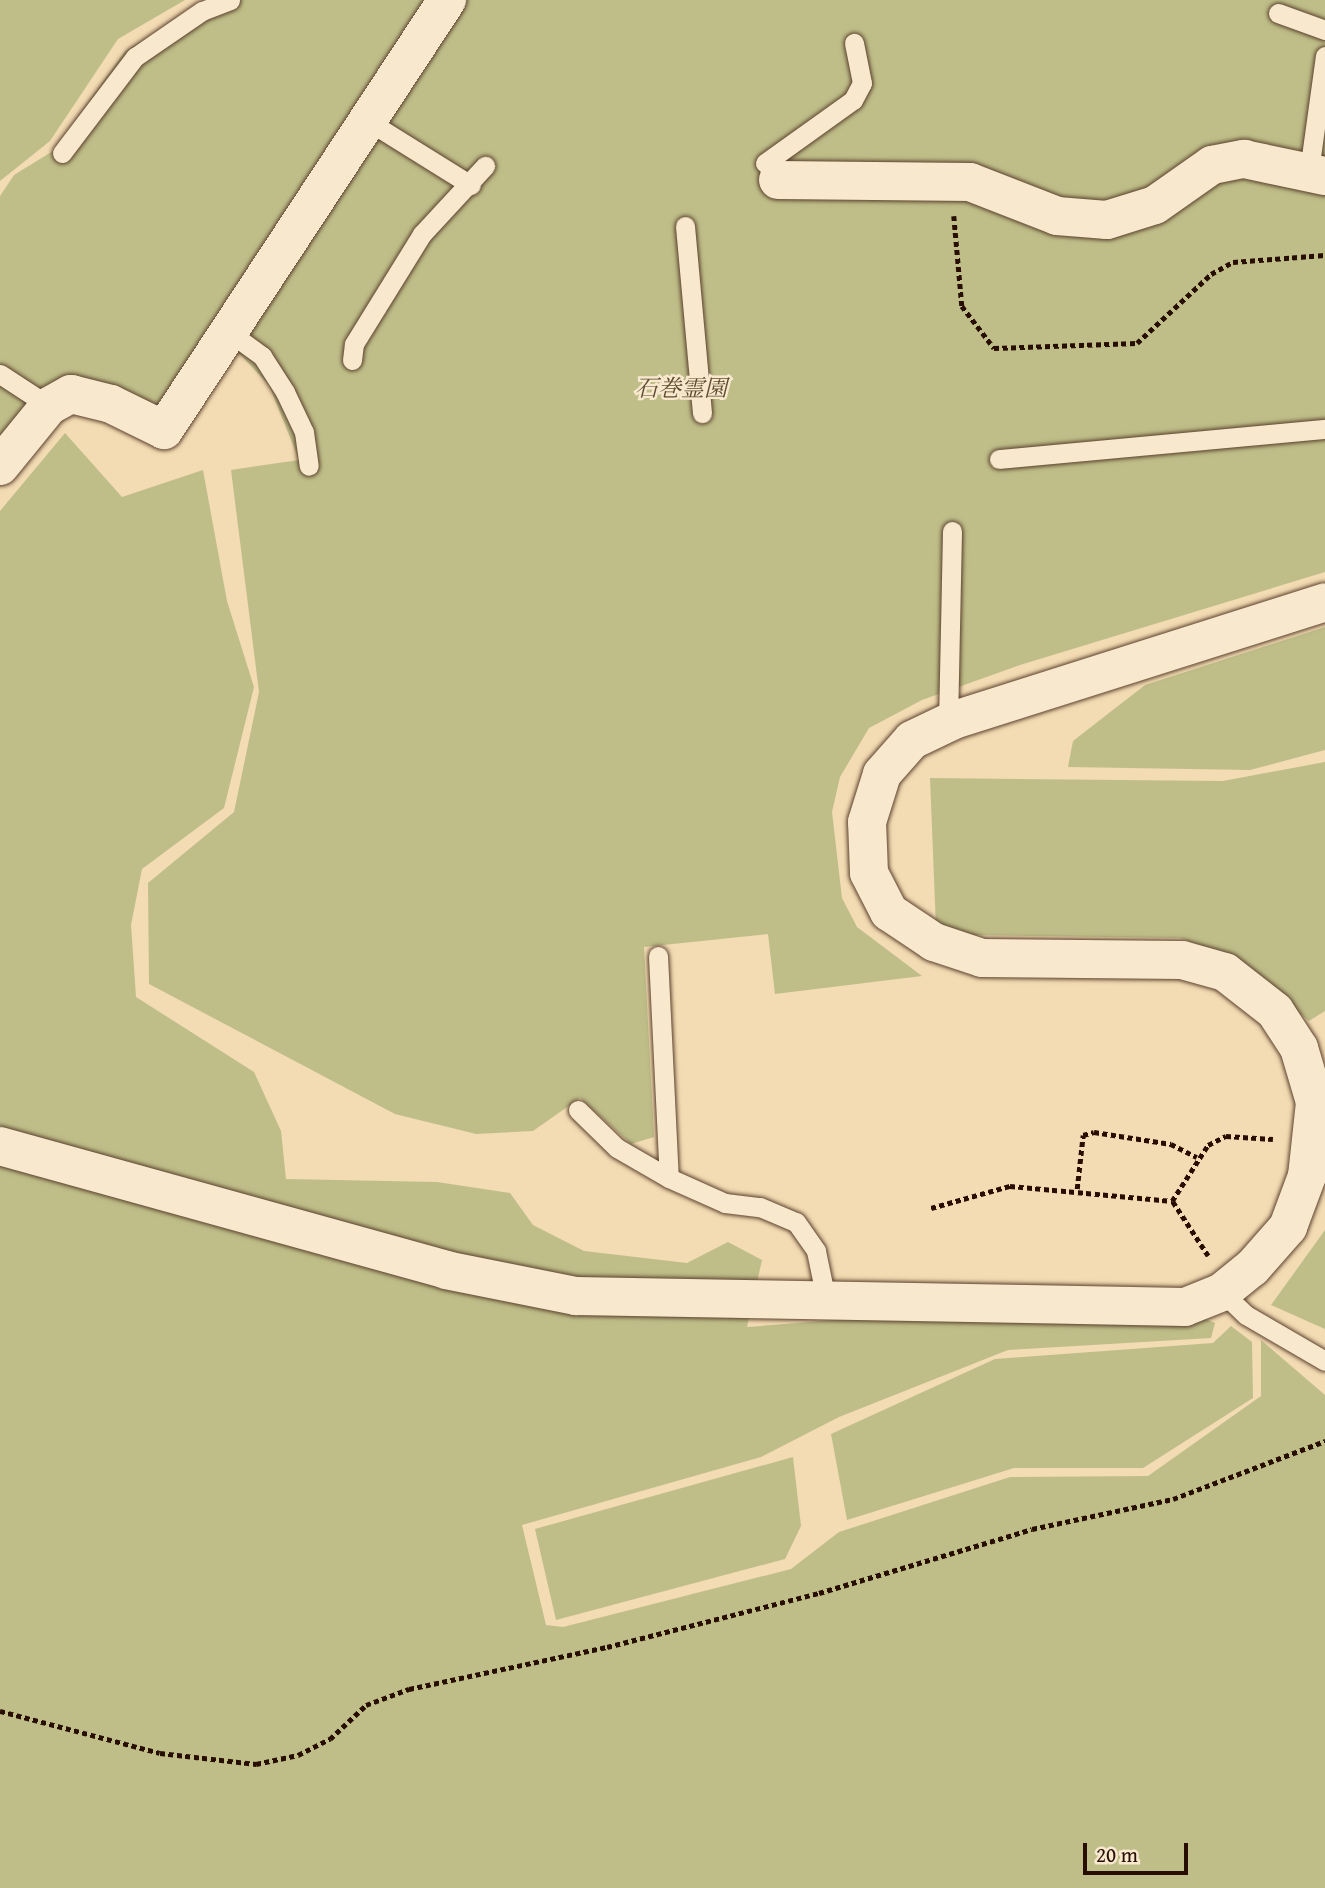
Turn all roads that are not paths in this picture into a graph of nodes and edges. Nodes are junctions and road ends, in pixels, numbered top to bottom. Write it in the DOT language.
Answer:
graph roads {
  1 [pos="230,0"];
  2 [pos="445,1"];
  3 [pos="1278,13"];
  4 [pos="1325,30"];
  5 [pos="854,43"];
  6 [pos="1325,56"];
  7 [pos="368,121"];
  8 [pos="62,153"];
  9 [pos="485,166"];
  10 [pos="772,172"];
  11 [pos="1317,174"];
  12 [pos="471,185"];
  13 [pos="685,226"];
  14 [pos="229,332"];
  15 [pos="352,360"];
  16 [pos="0,374"];
  17 [pos="49,406"];
  18 [pos="702,413"];
  19 [pos="1325,429"];
  20 [pos="999,460"];
  21 [pos="0,466"];
  22 [pos="309,466"];
  23 [pos="952,531"];
  24 [pos="1325,602"];
  25 [pos="948,723"];
  26 [pos="657,956"];
  27 [pos="578,1110"];
  28 [pos="0,1146"];
  29 [pos="669,1178"];
  30 [pos="1219,1280"];
  31 [pos="827,1304"];
  32 [pos="1325,1361"];
  1 -- 8 [label="lane"];
  2 -- 7 [label="street"];
  3 -- 4 [label="lane"];
  5 -- 10 [label="lane"];
  6 -- 11 [label="lane"];
  7 -- 12 [label="lane"];
  7 -- 14 [label="street"];
  9 -- 12 [label="lane"];
  10 -- 11 [label="street"];
  12 -- 15 [label="lane"];
  13 -- 18 [label="lane"];
  14 -- 17 [label="street"];
  14 -- 22 [label="lane"];
  16 -- 17 [label="lane"];
  17 -- 21 [label="street"];
  19 -- 20 [label="lane"];
  23 -- 25 [label="lane"];
  24 -- 25 [label="street"];
  25 -- 30 [label="street"];
  26 -- 29 [label="lane"];
  27 -- 29 [label="lane"];
  28 -- 31 [label="street"];
  29 -- 31 [label="lane"];
  30 -- 31 [label="street"];
  30 -- 32 [label="lane"];
}
